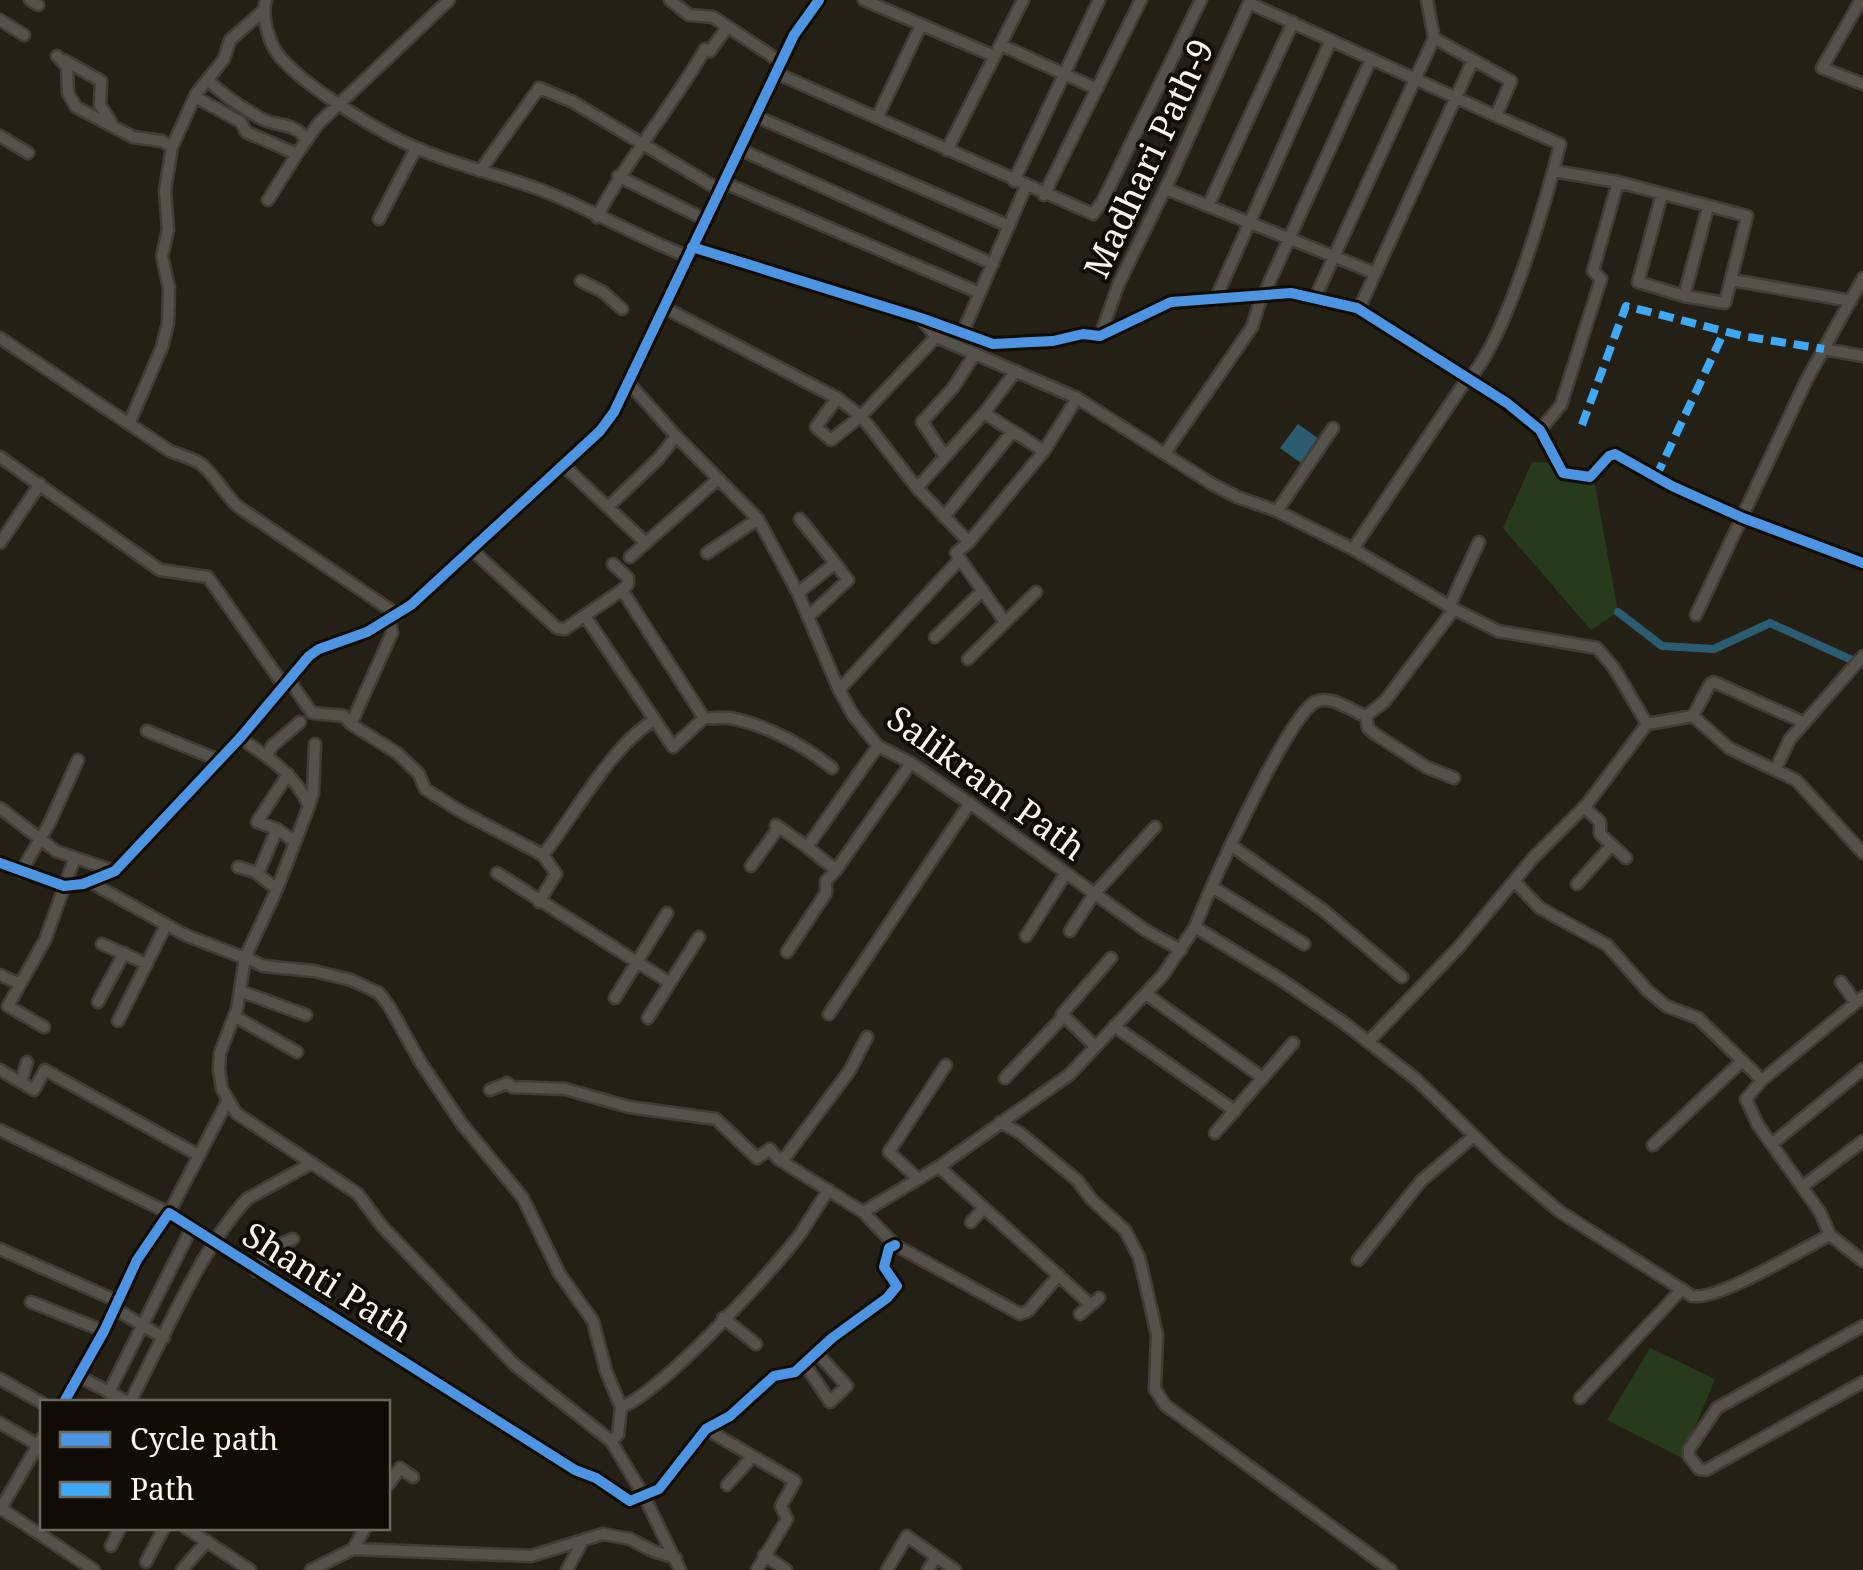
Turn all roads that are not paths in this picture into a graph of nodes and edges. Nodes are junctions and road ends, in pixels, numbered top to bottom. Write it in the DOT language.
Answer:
graph roads {
  1 [pos="450,0"];
  2 [pos="670,0"];
  3 [pos="818,0"];
  4 [pos="864,0"];
  5 [pos="1023,0"];
  6 [pos="1099,0"];
  7 [pos="1141,0"];
  8 [pos="1200,0"];
  9 [pos="1427,0"];
  10 [pos="1861,0"];
  11 [pos="264,6"];
  12 [pos="0,20"];
  13 [pos="1293,22"];
  14 [pos="921,24"];
  15 [pos="726,29"];
  16 [pos="24,35"];
  17 [pos="1434,38"];
  18 [pos="1331,40"];
  19 [pos="998,50"];
  20 [pos="1371,59"];
  21 [pos="1473,60"];
  22 [pos="778,68"];
  23 [pos="1063,75"];
  24 [pos="1416,78"];
  25 [pos="208,80"];
  26 [pos="1863,84"];
  27 [pos="1097,89"];
  28 [pos="195,97"];
  29 [pos="1457,97"];
  30 [pos="341,104"];
  31 [pos="755,116"];
  32 [pos="1496,116"];
  33 [pos="877,118"];
  34 [pos="118,130"];
  35 [pos="306,139"];
  36 [pos="2,140"];
  37 [pos="645,144"];
  38 [pos="172,148"];
  39 [pos="416,148"];
  40 [pos="739,149"];
  41 [pos="947,150"];
  42 [pos="28,153"];
  43 [pos="297,154"];
  44 [pos="480,171"];
  45 [pos="1553,172"];
  46 [pos="618,176"];
  47 [pos="1014,180"];
  48 [pos="1618,182"];
  49 [pos="1026,186"];
  50 [pos="723,187"];
  51 [pos="1166,189"];
  52 [pos="1662,194"];
  53 [pos="1044,195"];
  54 [pos="268,200"];
  55 [pos="1209,204"];
  56 [pos="1708,207"];
  57 [pos="597,216"];
  58 [pos="379,218"];
  59 [pos="706,220"];
  60 [pos="1248,222"];
  61 [pos="1009,226"];
  62 [pos="1290,239"];
  63 [pos="689,251"];
  64 [pos="1332,256"];
  65 [pos="993,264"];
  66 [pos="1375,272"];
  67 [pos="1863,278"];
  68 [pos="1732,280"];
  69 [pos="582,281"];
  70 [pos="980,292"];
  71 [pos="1263,294"];
  72 [pos="1684,296"];
  73 [pos="1315,298"];
  74 [pos="1215,300"];
  75 [pos="1850,301"];
  76 [pos="663,307"];
  77 [pos="1359,308"];
  78 [pos="622,310"];
  79 [pos="922,318"];
  80 [pos="964,332"];
  81 [pos="1100,336"];
  82 [pos="936,337"];
  83 [pos="0,338"];
  84 [pos="1824,349"];
  85 [pos="974,355"];
  86 [pos="1863,356"];
  87 [pos="1016,370"];
  88 [pos="1472,378"];
  89 [pos="628,382"];
  90 [pos="838,398"];
  91 [pos="1077,398"];
  92 [pos="984,413"];
  93 [pos="862,416"];
  94 [pos="129,424"];
  95 [pos="1333,428"];
  96 [pos="1540,430"];
  97 [pos="1012,431"];
  98 [pos="676,436"];
  99 [pos="1044,450"];
  100 [pos="1164,453"];
  101 [pos="944,455"];
  102 [pos="0,457"];
  103 [pos="564,466"];
  104 [pos="718,480"];
  105 [pos="40,484"];
  106 [pos="917,488"];
  107 [pos="608,506"];
  108 [pos="1277,510"];
  109 [pos="944,517"];
  110 [pos="1743,518"];
  111 [pos="758,519"];
  112 [pos="800,519"];
  113 [pos="646,542"];
  114 [pos="970,542"];
  115 [pos="1479,542"];
  116 [pos="0,543"];
  117 [pos="472,549"];
  118 [pos="1353,549"];
  119 [pos="707,553"];
  120 [pos="630,557"];
  121 [pos="960,559"];
  122 [pos="834,563"];
  123 [pos="1863,563"];
  124 [pos="612,564"];
  125 [pos="622,590"];
  126 [pos="983,590"];
  127 [pos="1036,592"];
  128 [pos="798,593"];
  129 [pos="1452,607"];
  130 [pos="1696,615"];
  131 [pos="585,616"];
  132 [pos="809,616"];
  133 [pos="394,617"];
  134 [pos="1005,622"];
  135 [pos="935,636"];
  136 [pos="1863,656"];
  137 [pos="968,659"];
  138 [pos="287,683"];
  139 [pos="839,690"];
  140 [pos="1366,716"];
  141 [pos="1693,716"];
  142 [pos="704,718"];
  143 [pos="653,721"];
  144 [pos="300,722"];
  145 [pos="1803,722"];
  146 [pos="351,724"];
  147 [pos="1647,724"];
  148 [pos="146,730"];
  149 [pos="240,738"];
  150 [pos="315,744"];
  151 [pos="878,746"];
  152 [pos="267,756"];
  153 [pos="78,760"];
  154 [pos="219,760"];
  155 [pos="911,763"];
  156 [pos="832,768"];
  157 [pos="1776,768"];
  158 [pos="288,774"];
  159 [pos="1454,778"];
  160 [pos="970,803"];
  161 [pos="309,806"];
  162 [pos="1584,806"];
  163 [pos="0,808"];
  164 [pos="1154,828"];
  165 [pos="277,829"];
  166 [pos="38,840"];
  167 [pos="295,842"];
  168 [pos="1232,846"];
  169 [pos="1611,846"];
  170 [pos="807,847"];
  171 [pos="1863,853"];
  172 [pos="542,855"];
  173 [pos="1626,858"];
  174 [pos="74,860"];
  175 [pos="0,863"];
  176 [pos="752,866"];
  177 [pos="238,867"];
  178 [pos="836,870"];
  179 [pos="114,871"];
  180 [pos="21,872"];
  181 [pos="1066,872"];
  182 [pos="258,874"];
  183 [pos="497,874"];
  184 [pos="90,882"];
  185 [pos="1514,882"];
  186 [pos="1577,884"];
  187 [pos="64,886"];
  188 [pos="1212,887"];
  189 [pos="277,889"];
  190 [pos="1094,894"];
  191 [pos="540,902"];
  192 [pos="668,912"];
  193 [pos="166,926"];
  194 [pos="1195,927"];
  195 [pos="1070,931"];
  196 [pos="1026,936"];
  197 [pos="699,938"];
  198 [pos="102,944"];
  199 [pos="1304,944"];
  200 [pos="1181,950"];
  201 [pos="787,952"];
  202 [pos="124,953"];
  203 [pos="245,957"];
  204 [pos="1111,958"];
  205 [pos="636,961"];
  206 [pos="147,964"];
  207 [pos="1,977"];
  208 [pos="1402,977"];
  209 [pos="1841,982"];
  210 [pos="670,983"];
  211 [pos="18,984"];
  212 [pos="240,991"];
  213 [pos="1146,994"];
  214 [pos="615,998"];
  215 [pos="1860,1000"];
  216 [pos="98,1002"];
  217 [pos="829,1014"];
  218 [pos="306,1015"];
  219 [pos="234,1016"];
  220 [pos="648,1018"];
  221 [pos="1062,1018"];
  222 [pos="118,1020"];
  223 [pos="1114,1026"];
  224 [pos="44,1028"];
  225 [pos="867,1037"];
  226 [pos="1368,1042"];
  227 [pos="1293,1043"];
  228 [pos="1095,1046"];
  229 [pos="297,1052"];
  230 [pos="27,1062"];
  231 [pos="1741,1062"];
  232 [pos="946,1065"];
  233 [pos="0,1070"];
  234 [pos="1863,1070"];
  235 [pos="1005,1078"];
  236 [pos="1263,1078"];
  237 [pos="1762,1080"];
  238 [pos="21,1082"];
  239 [pos="490,1090"];
  240 [pos="228,1100"];
  241 [pos="1236,1110"];
  242 [pos="1000,1122"];
  243 [pos="0,1130"];
  244 [pos="1215,1133"];
  245 [pos="1474,1136"];
  246 [pos="1863,1142"];
  247 [pos="1772,1143"];
  248 [pos="1653,1145"];
  249 [pos="198,1155"];
  250 [pos="778,1159"];
  251 [pos="312,1163"];
  252 [pos="939,1168"];
  253 [pos="917,1178"];
  254 [pos="1802,1187"];
  255 [pos="829,1190"];
  256 [pos="984,1208"];
  257 [pos="862,1212"];
  258 [pos="169,1213"];
  259 [pos="972,1222"];
  260 [pos="192,1228"];
  261 [pos="1830,1235"];
  262 [pos="294,1240"];
  263 [pos="214,1243"];
  264 [pos="894,1245"];
  265 [pos="0,1249"];
  266 [pos="1358,1260"];
  267 [pos="1863,1261"];
  268 [pos="256,1271"];
  269 [pos="1059,1275"];
  270 [pos="1682,1290"];
  271 [pos="31,1302"];
  272 [pos="115,1305"];
  273 [pos="1080,1314"];
  274 [pos="723,1318"];
  275 [pos="142,1325"];
  276 [pos="1863,1326"];
  277 [pos="104,1332"];
  278 [pos="164,1338"];
  279 [pos="756,1344"];
  280 [pos="816,1352"];
  281 [pos="804,1363"];
  282 [pos="80,1377"];
  283 [pos="0,1379"];
  284 [pos="1863,1382"];
  285 [pos="109,1392"];
  286 [pos="1580,1398"];
  287 [pos="65,1400"];
  288 [pos="125,1400"];
  289 [pos="130,1400"];
  290 [pos="40,1402"];
  291 [pos="621,1406"];
  292 [pos="0,1423"];
  293 [pos="706,1429"];
  294 [pos="611,1441"];
  295 [pos="40,1442"];
  296 [pos="40,1444"];
  297 [pos="752,1456"];
  298 [pos="413,1477"];
  299 [pos="390,1481"];
  300 [pos="727,1485"];
  301 [pos="644,1496"];
  302 [pos="0,1509"];
  303 [pos="119,1530"];
  304 [pos="163,1530"];
  305 [pos="189,1530"];
  306 [pos="363,1530"];
  307 [pos="584,1539"];
  308 [pos="207,1541"];
  309 [pos="111,1546"];
  310 [pos="353,1548"];
  311 [pos="764,1555"];
  312 [pos="936,1557"];
  313 [pos="676,1558"];
  314 [pos="146,1562"];
  315 [pos="232,1565"];
  316 [pos="94,1570"];
  317 [pos="182,1570"];
  318 [pos="250,1570"];
  319 [pos="311,1570"];
  320 [pos="568,1570"];
  321 [pos="680,1570"];
  322 [pos="757,1570"];
  323 [pos="786,1570"];
  324 [pos="887,1570"];
  325 [pos="928,1570"];
  326 [pos="955,1570"];
  327 [pos="1391,1570"];
  1 -- 30 [label="street"];
  2 -- 15 [label="street"];
  3 -- 22 [label="street"];
  4 -- 14 [label="street"];
  5 -- 19 [label="street"];
  6 -- 23 [label="street"];
  7 -- 27 [label="street"];
  8 -- 53 [label="street"];
  9 -- 17 [label="street"];
  10 -- 26 [label="street"];
  11 -- 25 [label="street"];
  11 -- 30 [label="street"];
  12 -- 16 [label="street"];
  13 -- 18 [label="street"];
  13 -- 51 [label="street, Madhari Path-9"];
  13 -- 55 [label="street"];
  14 -- 19 [label="street"];
  14 -- 33 [label="street"];
  15 -- 22 [label="street"];
  15 -- 37 [label="street"];
  17 -- 21 [label="street"];
  17 -- 24 [label="street"];
  18 -- 20 [label="street"];
  18 -- 60 [label="street"];
  19 -- 23 [label="street"];
  19 -- 41 [label="street"];
  20 -- 24 [label="street"];
  20 -- 62 [label="street"];
  21 -- 29 [label="street"];
  21 -- 32 [label="street"];
  22 -- 31 [label="street"];
  22 -- 33 [label="street"];
  23 -- 27 [label="street"];
  23 -- 47 [label="street"];
  24 -- 29 [label="street"];
  24 -- 64 [label="street"];
  25 -- 28 [label="street"];
  25 -- 35 [label="street"];
  27 -- 53 [label="street"];
  28 -- 38 [label="street"];
  28 -- 43 [label="street"];
  29 -- 32 [label="street"];
  29 -- 66 [label="street"];
  30 -- 35 [label="street"];
  30 -- 39 [label="street"];
  31 -- 40 [label="street"];
  31 -- 61 [label="street"];
  32 -- 45 [label="street"];
  33 -- 41 [label="street"];
  34 -- 34 [label="street"];
  34 -- 38 [label="street"];
  35 -- 43 [label="street"];
  36 -- 42 [label="street"];
  37 -- 44 [label="street"];
  37 -- 46 [label="street"];
  37 -- 50 [label="street"];
  38 -- 94 [label="street"];
  39 -- 44 [label="street"];
  39 -- 58 [label="street"];
  40 -- 50 [label="street"];
  40 -- 65 [label="street"];
  41 -- 47 [label="street"];
  43 -- 54 [label="street"];
  44 -- 57 [label="street"];
  45 -- 48 [label="street"];
  45 -- 88 [label="street"];
  46 -- 57 [label="street"];
  46 -- 59 [label="street"];
  47 -- 49 [label="street"];
  48 -- 52 [label="street"];
  48 -- 96 [label="street"];
  49 -- 53 [label="street"];
  49 -- 61 [label="street"];
  50 -- 59 [label="street"];
  50 -- 70 [label="street"];
  51 -- 55 [label="street"];
  51 -- 81 [label="street, Madhari Path-9"];
  52 -- 56 [label="street"];
  52 -- 72 [label="street"];
  55 -- 60 [label="street"];
  56 -- 68 [label="street"];
  56 -- 72 [label="street"];
  57 -- 63 [label="street"];
  59 -- 63 [label="street"];
  60 -- 62 [label="street"];
  60 -- 74 [label="street"];
  61 -- 65 [label="street"];
  62 -- 64 [label="street"];
  62 -- 71 [label="street"];
  63 -- 76 [label="street"];
  63 -- 79 [label="street"];
  64 -- 66 [label="street"];
  64 -- 73 [label="street"];
  65 -- 70 [label="street"];
  66 -- 77 [label="street"];
  67 -- 75 [label="street"];
  68 -- 72 [label="street"];
  68 -- 75 [label="street"];
  69 -- 78 [label="street"];
  70 -- 80 [label="street"];
  71 -- 73 [label="street"];
  71 -- 74 [label="street"];
  71 -- 100 [label="street"];
  73 -- 77 [label="street"];
  74 -- 81 [label="street"];
  75 -- 84 [label="street"];
  76 -- 89 [label="street"];
  76 -- 90 [label="street"];
  77 -- 88 [label="street"];
  79 -- 80 [label="street"];
  79 -- 82 [label="street"];
  80 -- 81 [label="street"];
  82 -- 85 [label="street"];
  82 -- 93 [label="street"];
  83 -- 94 [label="street"];
  84 -- 86 [label="street"];
  84 -- 110 [label="street"];
  85 -- 87 [label="street"];
  85 -- 101 [label="street"];
  87 -- 91 [label="street"];
  87 -- 92 [label="street"];
  88 -- 96 [label="street"];
  88 -- 118 [label="street"];
  89 -- 98 [label="street, Salikram Path"];
  89 -- 103 [label="street"];
  90 -- 93 [label="street"];
  90 -- 93 [label="street"];
  91 -- 99 [label="street"];
  91 -- 100 [label="street"];
  92 -- 97 [label="street"];
  92 -- 101 [label="street"];
  93 -- 106 [label="street"];
  94 -- 133 [label="street"];
  95 -- 108 [label="street"];
  96 -- 110 [label="street"];
  97 -- 99 [label="street"];
  97 -- 109 [label="street"];
  98 -- 104 [label="street, Salikram Path"];
  98 -- 107 [label="street"];
  99 -- 114 [label="street"];
  100 -- 108 [label="street"];
  101 -- 106 [label="street"];
  102 -- 105 [label="street"];
  103 -- 107 [label="street"];
  103 -- 117 [label="street"];
  104 -- 111 [label="street, Salikram Path"];
  104 -- 113 [label="street"];
  105 -- 116 [label="street"];
  105 -- 138 [label="street"];
  106 -- 109 [label="street"];
  107 -- 113 [label="street"];
  108 -- 118 [label="street"];
  109 -- 114 [label="street"];
  110 -- 123 [label="street"];
  110 -- 130 [label="street"];
  111 -- 119 [label="street"];
  111 -- 128 [label="street, Salikram Path"];
  112 -- 122 [label="street"];
  113 -- 120 [label="street"];
  114 -- 121 [label="street"];
  115 -- 129 [label="street"];
  117 -- 131 [label="street"];
  117 -- 133 [label="street"];
  118 -- 129 [label="street"];
  121 -- 126 [label="street"];
  121 -- 139 [label="street"];
  122 -- 128 [label="street"];
  122 -- 132 [label="street"];
  124 -- 125 [label="street"];
  125 -- 131 [label="street"];
  125 -- 142 [label="street"];
  126 -- 134 [label="street"];
  126 -- 135 [label="street"];
  127 -- 134 [label="street"];
  128 -- 132 [label="street, Salikram Path"];
  129 -- 140 [label="street"];
  129 -- 147 [label="street"];
  131 -- 143 [label="street"];
  132 -- 139 [label="street, Salikram Path"];
  133 -- 138 [label="street"];
  133 -- 146 [label="street"];
  134 -- 137 [label="street"];
  136 -- 145 [label="street"];
  138 -- 146 [label="street"];
  138 -- 149 [label="street"];
  139 -- 151 [label="street, Salikram Path"];
  140 -- 159 [label="street"];
  140 -- 168 [label="street"];
  141 -- 145 [label="street"];
  141 -- 147 [label="street"];
  141 -- 157 [label="street"];
  142 -- 143 [label="street"];
  142 -- 156 [label="street"];
  143 -- 172 [label="street"];
  144 -- 152 [label="street"];
  145 -- 157 [label="street"];
  146 -- 172 [label="street"];
  147 -- 162 [label="street"];
  148 -- 154 [label="street"];
  149 -- 152 [label="street"];
  149 -- 154 [label="street"];
  150 -- 161 [label="street"];
  151 -- 155 [label="street, Salikram Path"];
  151 -- 170 [label="street"];
  152 -- 158 [label="street"];
  153 -- 166 [label="street"];
  154 -- 179 [label="street"];
  155 -- 160 [label="street, Salikram Path"];
  155 -- 178 [label="street"];
  157 -- 171 [label="street"];
  158 -- 161 [label="street"];
  158 -- 165 [label="street"];
  160 -- 181 [label="street, Salikram Path"];
  160 -- 217 [label="street"];
  161 -- 167 [label="street"];
  162 -- 169 [label="street"];
  162 -- 185 [label="street"];
  163 -- 166 [label="street"];
  164 -- 190 [label="street"];
  165 -- 167 [label="street"];
  165 -- 182 [label="street"];
  166 -- 174 [label="street"];
  166 -- 180 [label="street"];
  167 -- 189 [label="street"];
  168 -- 188 [label="street"];
  168 -- 208 [label="street"];
  169 -- 173 [label="street"];
  169 -- 186 [label="street"];
  170 -- 176 [label="street"];
  170 -- 178 [label="street"];
  172 -- 191 [label="street"];
  174 -- 179 [label="street"];
  174 -- 187 [label="street"];
  175 -- 180 [label="street"];
  177 -- 182 [label="street"];
  178 -- 201 [label="street"];
  179 -- 184 [label="street"];
  180 -- 187 [label="street"];
  181 -- 190 [label="street, Salikram Path"];
  181 -- 196 [label="street"];
  182 -- 189 [label="street"];
  183 -- 191 [label="street"];
  184 -- 187 [label="street"];
  184 -- 193 [label="street"];
  185 -- 226 [label="street"];
  185 -- 231 [label="street"];
  187 -- 211 [label="street"];
  188 -- 194 [label="street"];
  188 -- 199 [label="street"];
  189 -- 203 [label="street"];
  190 -- 195 [label="street"];
  190 -- 200 [label="street, Salikram Path"];
  191 -- 205 [label="street"];
  192 -- 205 [label="street"];
  193 -- 203 [label="street"];
  193 -- 206 [label="street"];
  194 -- 200 [label="street"];
  194 -- 226 [label="street"];
  197 -- 210 [label="street"];
  198 -- 202 [label="street"];
  200 -- 213 [label="street"];
  202 -- 206 [label="street"];
  202 -- 216 [label="street"];
  203 -- 212 [label="street"];
  203 -- 291 [label="street"];
  204 -- 221 [label="street"];
  205 -- 210 [label="street"];
  205 -- 214 [label="street"];
  206 -- 222 [label="street"];
  207 -- 211 [label="street"];
  209 -- 215 [label="street"];
  210 -- 220 [label="street"];
  211 -- 224 [label="street"];
  212 -- 218 [label="street"];
  212 -- 219 [label="street"];
  213 -- 223 [label="street"];
  213 -- 236 [label="street"];
  215 -- 237 [label="street"];
  219 -- 229 [label="street"];
  219 -- 240 [label="street"];
  221 -- 228 [label="street"];
  221 -- 235 [label="street"];
  223 -- 228 [label="street"];
  223 -- 241 [label="street"];
  225 -- 250 [label="street"];
  226 -- 245 [label="street"];
  227 -- 236 [label="street"];
  228 -- 242 [label="street"];
  230 -- 238 [label="street"];
  231 -- 237 [label="street"];
  231 -- 248 [label="street"];
  232 -- 253 [label="street"];
  233 -- 238 [label="street"];
  234 -- 247 [label="street"];
  236 -- 241 [label="street"];
  237 -- 247 [label="street"];
  238 -- 249 [label="street"];
  239 -- 250 [label="street"];
  240 -- 249 [label="street"];
  240 -- 251 [label="street"];
  241 -- 244 [label="street"];
  242 -- 252 [label="street"];
  242 -- 327 [label="street"];
  243 -- 258 [label="street, Shanti Path"];
  245 -- 266 [label="street"];
  245 -- 270 [label="street"];
  246 -- 254 [label="street"];
  247 -- 254 [label="street"];
  249 -- 258 [label="street"];
  250 -- 255 [label="street"];
  251 -- 263 [label="street"];
  251 -- 294 [label="street"];
  252 -- 253 [label="street"];
  252 -- 256 [label="street"];
  253 -- 257 [label="street"];
  254 -- 261 [label="street"];
  255 -- 257 [label="street"];
  255 -- 274 [label="street"];
  256 -- 259 [label="street"];
  256 -- 269 [label="street"];
  257 -- 264 [label="street"];
  258 -- 260 [label="street, Shanti Path"];
  258 -- 272 [label="street"];
  260 -- 263 [label="street, Shanti Path"];
  260 -- 275 [label="street"];
  261 -- 267 [label="street"];
  261 -- 270 [label="street"];
  262 -- 268 [label="street"];
  263 -- 268 [label="street, Shanti Path"];
  263 -- 278 [label="street"];
  264 -- 269 [label="street"];
  264 -- 280 [label="street"];
  265 -- 272 [label="street"];
  268 -- 301 [label="street, Shanti Path"];
  269 -- 273 [label="street"];
  270 -- 286 [label="street"];
  271 -- 277 [label="street"];
  272 -- 275 [label="street"];
  272 -- 277 [label="street"];
  274 -- 279 [label="street"];
  274 -- 291 [label="street"];
  275 -- 278 [label="street"];
  275 -- 285 [label="street"];
  276 -- 284 [label="street"];
  277 -- 282 [label="street"];
  278 -- 289 [label="street"];
  280 -- 281 [label="street"];
  280 -- 281 [label="street"];
  281 -- 293 [label="street"];
  282 -- 285 [label="street"];
  282 -- 287 [label="street"];
  283 -- 290 [label="street"];
  285 -- 288 [label="street"];
  291 -- 294 [label="street"];
  292 -- 295 [label="street"];
  293 -- 297 [label="street"];
  293 -- 301 [label="street"];
  294 -- 301 [label="street"];
  296 -- 302 [label="street"];
  297 -- 300 [label="street"];
  297 -- 311 [label="street"];
  298 -- 299 [label="street"];
  301 -- 313 [label="street"];
  302 -- 316 [label="street"];
  303 -- 309 [label="street"];
  304 -- 314 [label="street"];
  305 -- 308 [label="street"];
  306 -- 310 [label="street"];
  307 -- 310 [label="street"];
  307 -- 313 [label="street"];
  307 -- 320 [label="street"];
  308 -- 315 [label="street"];
  308 -- 317 [label="street"];
  310 -- 319 [label="street"];
  311 -- 322 [label="street"];
  311 -- 323 [label="street"];
  312 -- 324 [label="street"];
  312 -- 325 [label="street"];
  312 -- 326 [label="street"];
  313 -- 321 [label="street"];
  315 -- 318 [label="street"];
}
